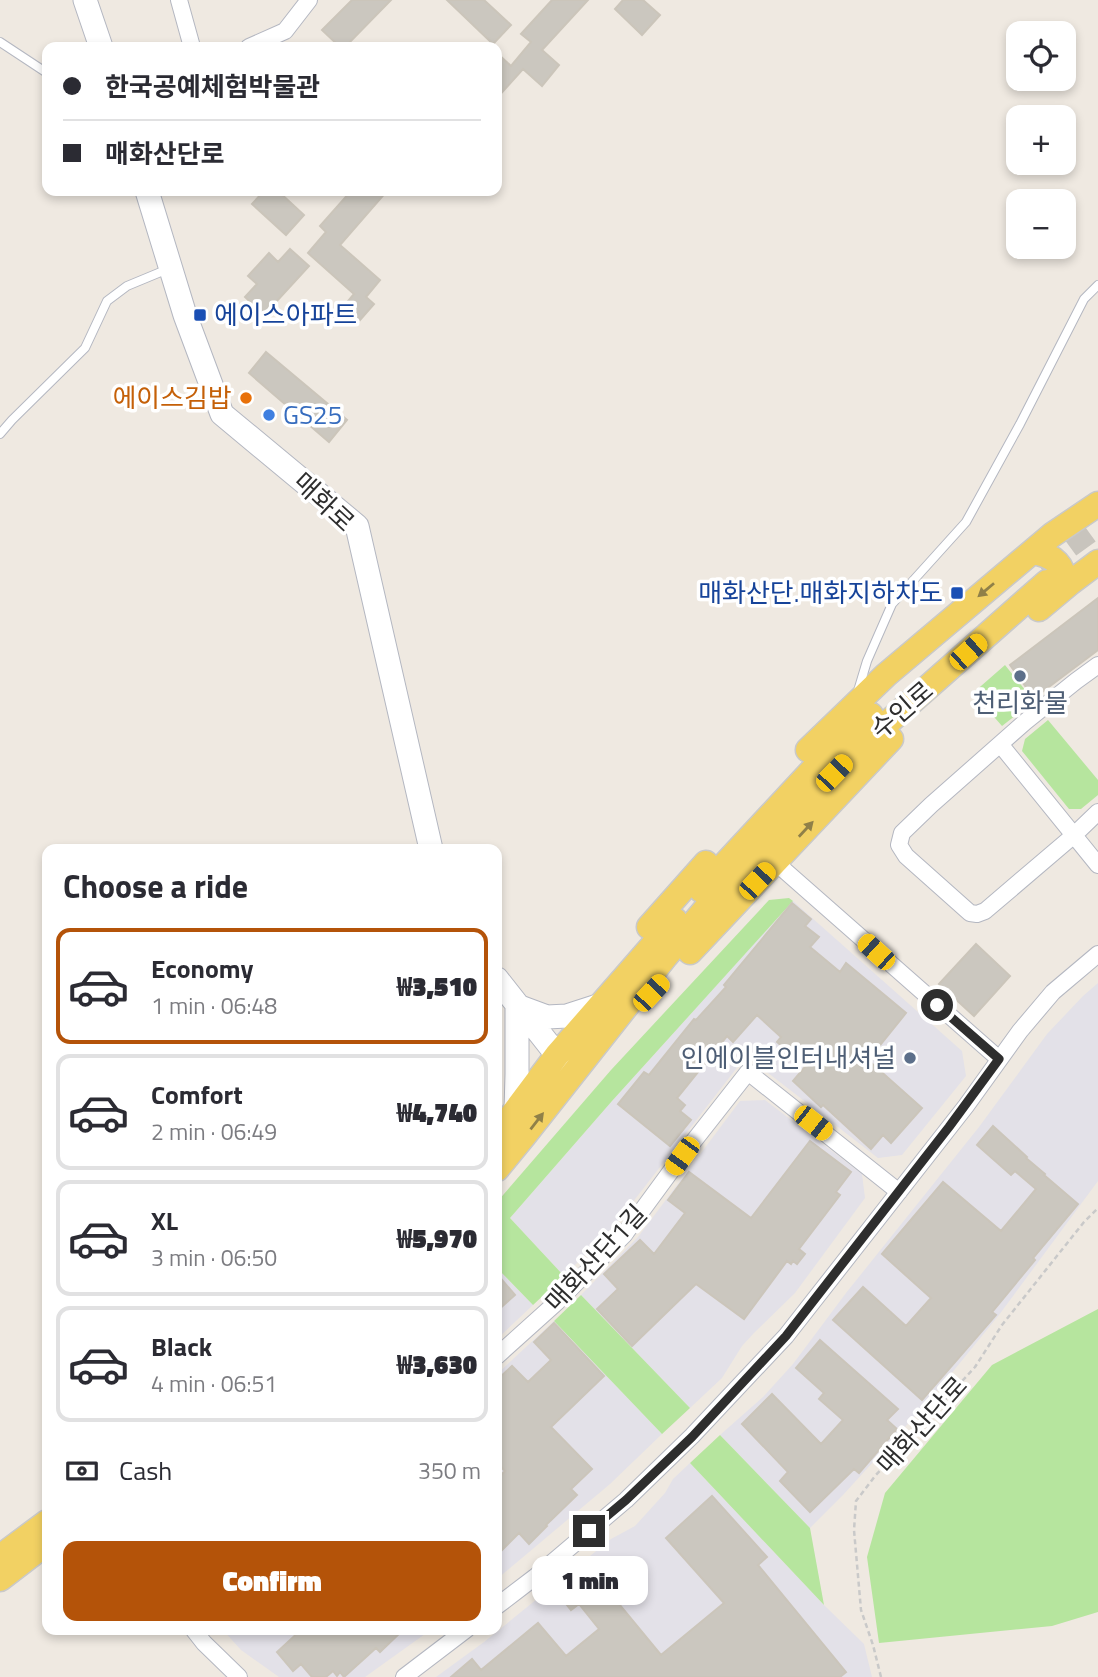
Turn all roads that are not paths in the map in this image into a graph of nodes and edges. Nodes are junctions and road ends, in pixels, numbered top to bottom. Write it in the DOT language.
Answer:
graph roads {
  1 [pos="85,0"];
  2 [pos="179,0"];
  3 [pos="309,0"];
  4 [pos="0,42"];
  5 [pos="99,42"];
  6 [pos="191,42"];
  7 [pos="261,42"];
  8 [pos="42,70"];
  9 [pos="148,196"];
  10 [pos="170,268"];
  11 [pos="1098,285"];
  12 [pos="0,434"];
  13 [pos="1098,504"];
  14 [pos="1098,562"];
  15 [pos="1046,572"];
  16 [pos="1098,666"];
  17 [pos="854,705"];
  18 [pos="1000,744"];
  19 [pos="1098,812"];
  20 [pos="1073,836"];
  21 [pos="430,844"];
  22 [pos="775,862"];
  23 [pos="1098,865"];
  24 [pos="1098,954"];
  25 [pos="502,986"];
  26 [pos="517,1006"];
  27 [pos="610,1010"];
  28 [pos="557,1055"];
  29 [pos="999,1059"];
  30 [pos="575,1072"];
  31 [pos="516,1110"];
  32 [pos="502,1128"];
  33 [pos="502,1163"];
  34 [pos="899,1192"];
  35 [pos="502,1351"];
  36 [pos="42,1526"];
  37 [pos="42,1547"];
  38 [pos="0,1557"];
  39 [pos="0,1579"];
  40 [pos="502,1602"];
  41 [pos="198,1635"];
  42 [pos="459,1635"];
  43 [pos="239,1677"];
  44 [pos="404,1677"];
  1 -- 5 [label="street"];
  2 -- 6 [label="street"];
  3 -- 7 [label="street"];
  4 -- 8 [label="lane"];
  9 -- 10 [label="street, 매화로"];
  10 -- 12 [label="lane"];
  10 -- 21 [label="street, 매화로"];
  11 -- 17 [label="lane"];
  13 -- 15 [label="main road"];
  14 -- 15 [label="main road"];
  15 -- 17 [label="main road, one-way"];
  22 -- 15 [label="main road, one-way"];
  15 -- 27 [label="main road, 수인로"];
  16 -- 18 [label="street"];
  17 -- 27 [label="main road"];
  18 -- 20 [label="street"];
  18 -- 20 [label="street"];
  19 -- 20 [label="street"];
  20 -- 23 [label="street"];
  22 -- 27 [label="main road"];
  22 -- 29 [label="street"];
  24 -- 29 [label="street"];
  25 -- 26 [label="street"];
  26 -- 27 [label="street"];
  26 -- 28 [label="street"];
  26 -- 31 [label="street"];
  27 -- 28 [label="main road, 수인로"];
  27 -- 30 [label="main road, 수인로"];
  28 -- 30 [label="street"];
  28 -- 31 [label="main road, 수인로"];
  29 -- 34 [label="street"];
  33 -- 30 [label="main road, 수인로, one-way"];
  31 -- 32 [label="main road, 수인로"];
  34 -- 35 [label="street, 매화산단1길"];
  34 -- 40 [label="street"];
  36 -- 38 [label="main road"];
  37 -- 39 [label="main road"];
  41 -- 43 [label="street"];
  42 -- 44 [label="street"];
}
